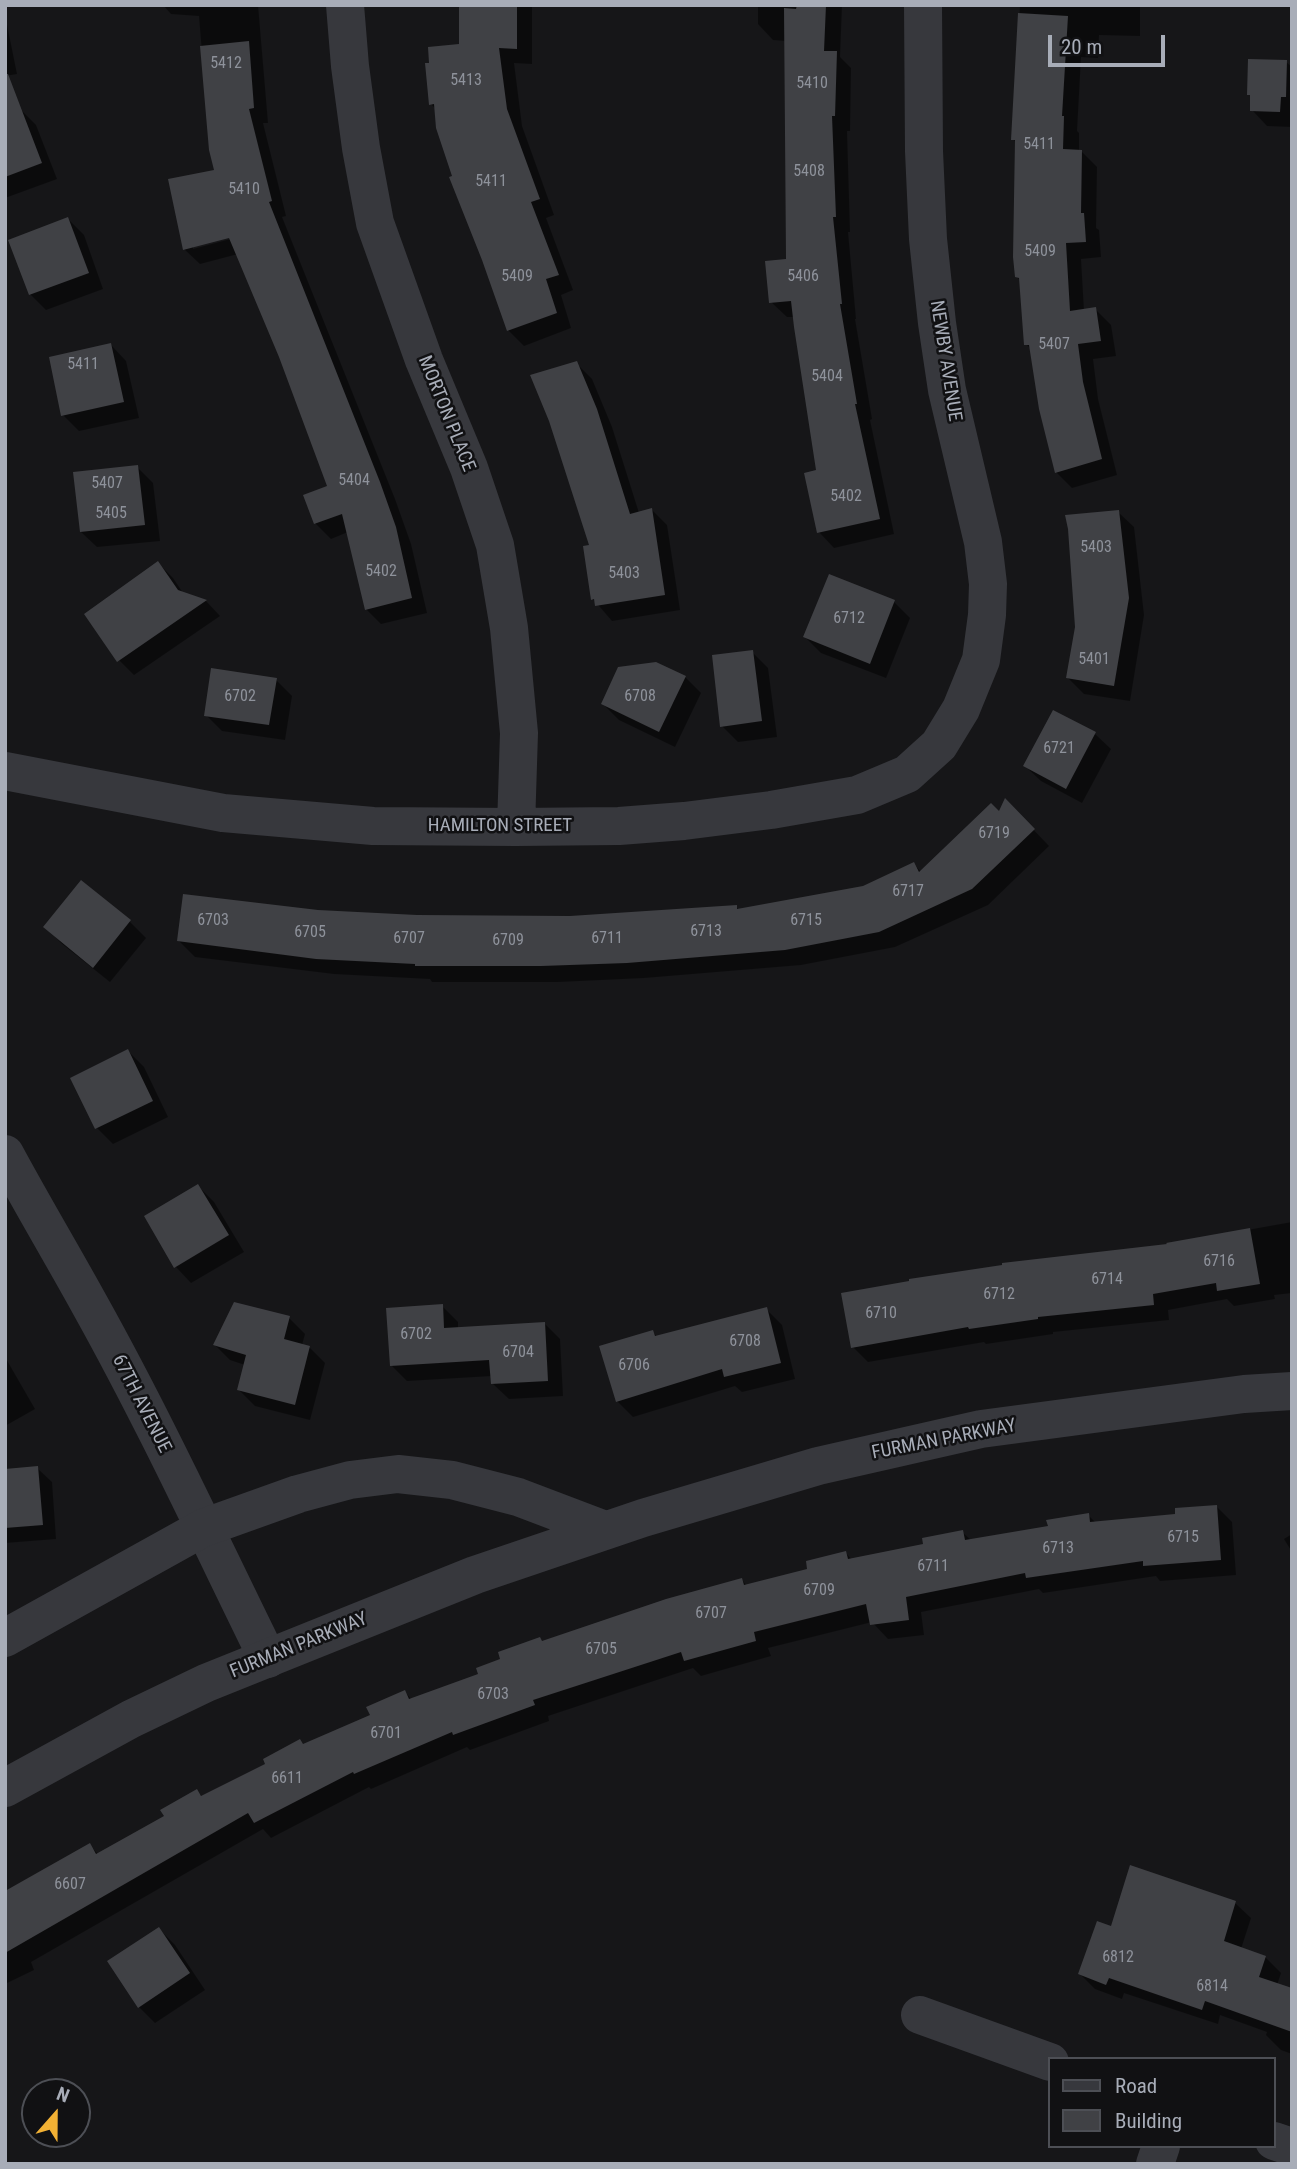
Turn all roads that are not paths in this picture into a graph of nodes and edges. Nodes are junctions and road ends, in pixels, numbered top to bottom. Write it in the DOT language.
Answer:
graph roads {
  1 [pos="345,5"];
  2 [pos="923,5"];
  3 [pos="961,709"];
  4 [pos="5,771"];
  5 [pos="516,827"];
  6 [pos="5,1154"];
  7 [pos="1292,1391"];
  8 [pos="204,1528"];
  9 [pos="605,1530"];
  10 [pos="5,1638"];
  11 [pos="268,1659"];
  12 [pos="5,1788"];
  13 [pos="920,2015"];
  14 [pos="1048,2061"];
  1 -- 5 [label="street, MORTON PLACE"];
  2 -- 3 [label="street, NEWBY AVENUE"];
  3 -- 5 [label="street, HAMILTON STREET"];
  4 -- 5 [label="street, HAMILTON STREET"];
  6 -- 8 [label="street, 67TH AVENUE"];
  7 -- 9 [label="street, FURMAN PARKWAY"];
  8 -- 9 [label="street"];
  8 -- 10 [label="street"];
  8 -- 11 [label="street, 67TH AVENUE"];
  9 -- 11 [label="street, FURMAN PARKWAY"];
  11 -- 12 [label="street, FURMAN PARKWAY"];
  13 -- 14 [label="street"];
}
